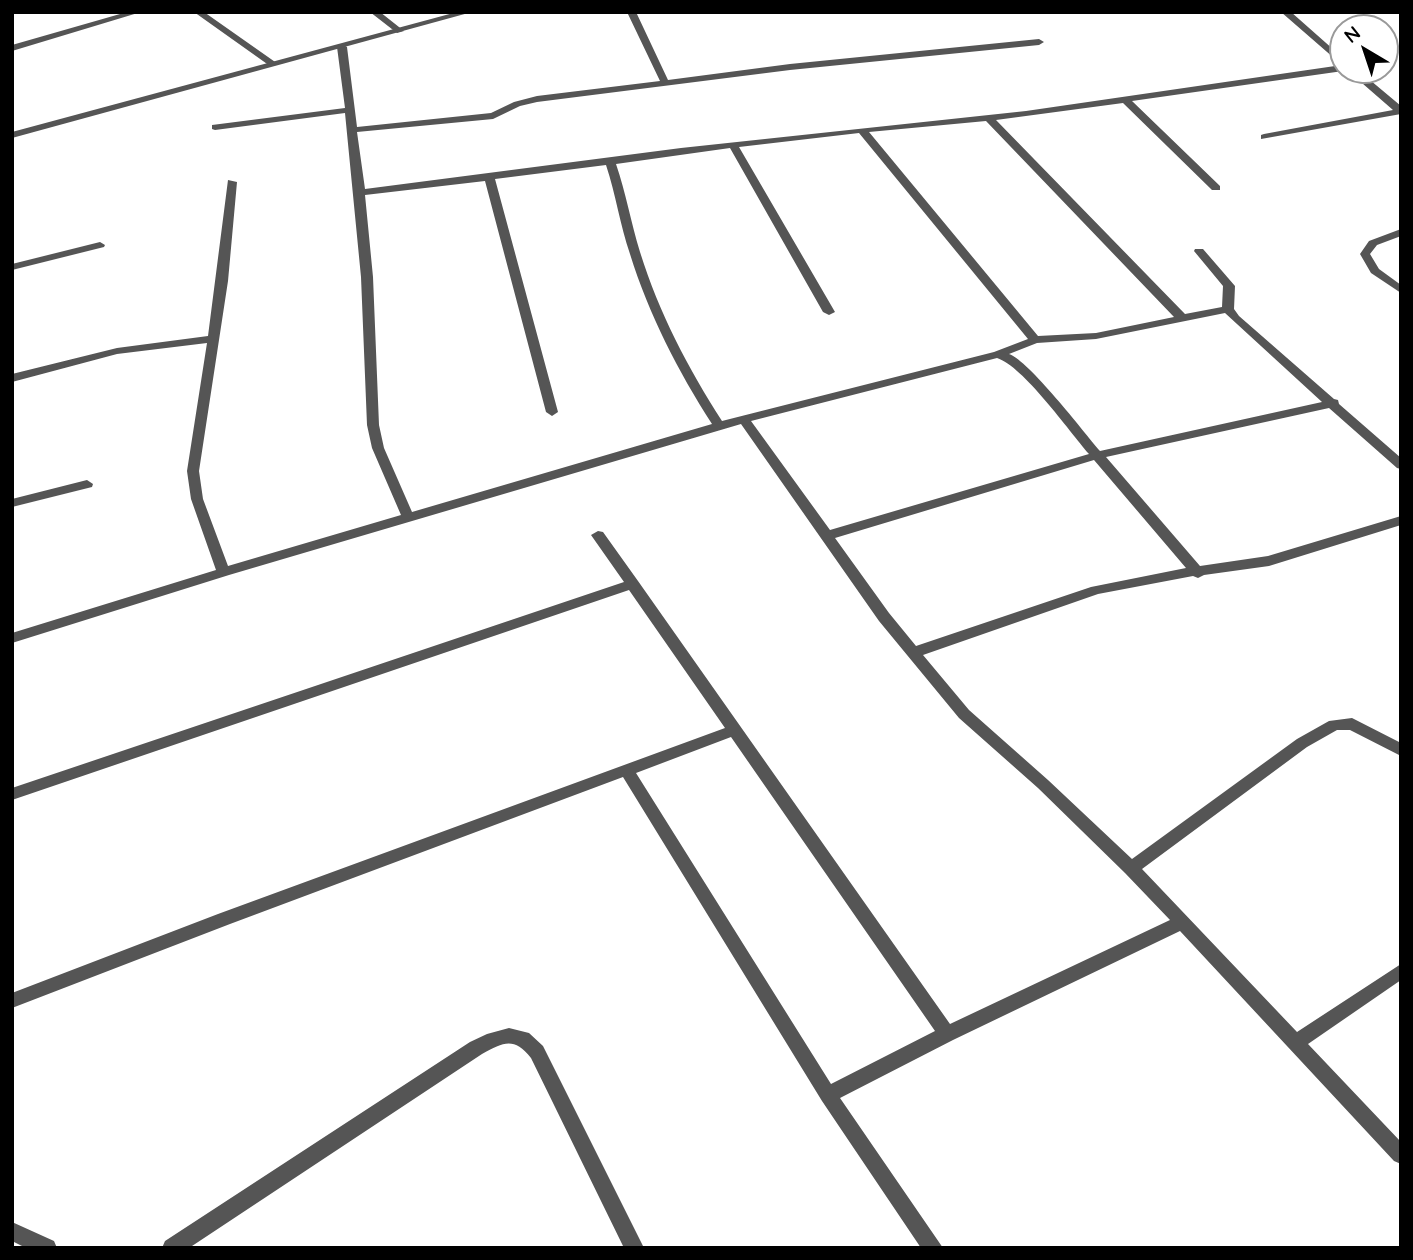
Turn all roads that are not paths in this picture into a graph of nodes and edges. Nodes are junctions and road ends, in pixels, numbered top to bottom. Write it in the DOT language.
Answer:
graph roads {
  1 [pos="137,12"];
  2 [pos="198,12"];
  3 [pos="374,12"];
  4 [pos="468,12"];
  5 [pos="631,12"];
  6 [pos="1285,12"];
  7 [pos="400,31"];
  8 [pos="1039,42"];
  9 [pos="342,47"];
  10 [pos="12,48"];
  11 [pos="1329,50"];
  12 [pos="273,64"];
  13 [pos="1329,70"];
  14 [pos="665,82"];
  15 [pos="1369,84"];
  16 [pos="1126,101"];
  17 [pos="348,110"];
  18 [pos="1401,111"];
  19 [pos="989,118"];
  20 [pos="215,127"];
  21 [pos="351,130"];
  22 [pos="862,130"];
  23 [pos="12,135"];
  24 [pos="1264,137"];
  25 [pos="734,147"];
  26 [pos="610,162"];
  27 [pos="489,177"];
  28 [pos="232,182"];
  29 [pos="1216,188"];
  30 [pos="360,193"];
  31 [pos="1401,232"];
  32 [pos="100,245"];
  33 [pos="1199,251"];
  34 [pos="12,267"];
  35 [pos="1401,290"];
  36 [pos="1228,309"];
  37 [pos="830,312"];
  38 [pos="1181,317"];
  39 [pos="214,339"];
  40 [pos="1035,340"];
  41 [pos="998,354"];
  42 [pos="12,377"];
  43 [pos="1334,403"];
  44 [pos="552,412"];
  45 [pos="744,419"];
  46 [pos="719,426"];
  47 [pos="1098,455"];
  48 [pos="1401,465"];
  49 [pos="87,484"];
  50 [pos="12,503"];
  51 [pos="408,517"];
  52 [pos="1401,520"];
  53 [pos="598,535"];
  54 [pos="826,536"];
  55 [pos="224,572"];
  56 [pos="1198,573"];
  57 [pos="633,583"];
  58 [pos="12,638"];
  59 [pos="913,653"];
  60 [pos="734,730"];
  61 [pos="1401,751"];
  62 [pos="628,771"];
  63 [pos="12,794"];
  64 [pos="1131,868"];
  65 [pos="1183,922"];
  66 [pos="1401,971"];
  67 [pos="12,1001"];
  68 [pos="947,1034"];
  69 [pos="1297,1042"];
  70 [pos="828,1095"];
  71 [pos="1401,1155"];
  72 [pos="12,1231"];
  73 [pos="47,1248"];
  74 [pos="172,1248"];
  75 [pos="634,1248"];
  76 [pos="933,1248"];
  1 -- 10 [label="street"];
  2 -- 12 [label="street"];
  3 -- 7 [label="street"];
  4 -- 7 [label="street"];
  5 -- 14 [label="street"];
  6 -- 11 [label="street"];
  7 -- 9 [label="street"];
  8 -- 14 [label="street"];
  9 -- 12 [label="street"];
  9 -- 17 [label="street"];
  12 -- 23 [label="street"];
  13 -- 16 [label="street"];
  14 -- 21 [label="street"];
  15 -- 18 [label="street"];
  16 -- 19 [label="street"];
  16 -- 29 [label="street"];
  17 -- 20 [label="street"];
  17 -- 21 [label="street"];
  18 -- 24 [label="street"];
  19 -- 22 [label="street"];
  19 -- 38 [label="street"];
  21 -- 30 [label="street"];
  22 -- 25 [label="street"];
  22 -- 40 [label="street"];
  25 -- 26 [label="street"];
  25 -- 37 [label="street"];
  26 -- 27 [label="street"];
  26 -- 46 [label="street"];
  27 -- 30 [label="street"];
  27 -- 44 [label="street"];
  28 -- 39 [label="street"];
  30 -- 51 [label="street"];
  31 -- 35 [label="street"];
  32 -- 34 [label="street"];
  33 -- 36 [label="street"];
  36 -- 38 [label="street"];
  36 -- 43 [label="street"];
  38 -- 40 [label="street"];
  39 -- 42 [label="street"];
  39 -- 55 [label="street"];
  40 -- 41 [label="street"];
  41 -- 45 [label="street"];
  41 -- 47 [label="street"];
  43 -- 47 [label="street"];
  43 -- 48 [label="street"];
  45 -- 46 [label="street"];
  45 -- 54 [label="street"];
  46 -- 51 [label="street"];
  47 -- 54 [label="street"];
  47 -- 56 [label="street"];
  49 -- 50 [label="street"];
  51 -- 55 [label="street"];
  52 -- 56 [label="street"];
  53 -- 57 [label="street"];
  54 -- 59 [label="street"];
  55 -- 58 [label="street"];
  56 -- 59 [label="street"];
  57 -- 60 [label="street"];
  57 -- 63 [label="street"];
  59 -- 64 [label="street"];
  60 -- 62 [label="street"];
  60 -- 68 [label="street"];
  61 -- 64 [label="street"];
  62 -- 67 [label="street"];
  62 -- 70 [label="street"];
  64 -- 65 [label="street"];
  65 -- 68 [label="street"];
  65 -- 69 [label="street"];
  66 -- 69 [label="street"];
  68 -- 70 [label="street"];
  69 -- 71 [label="street"];
  70 -- 76 [label="street"];
  72 -- 73 [label="street"];
  74 -- 75 [label="street"];
}
